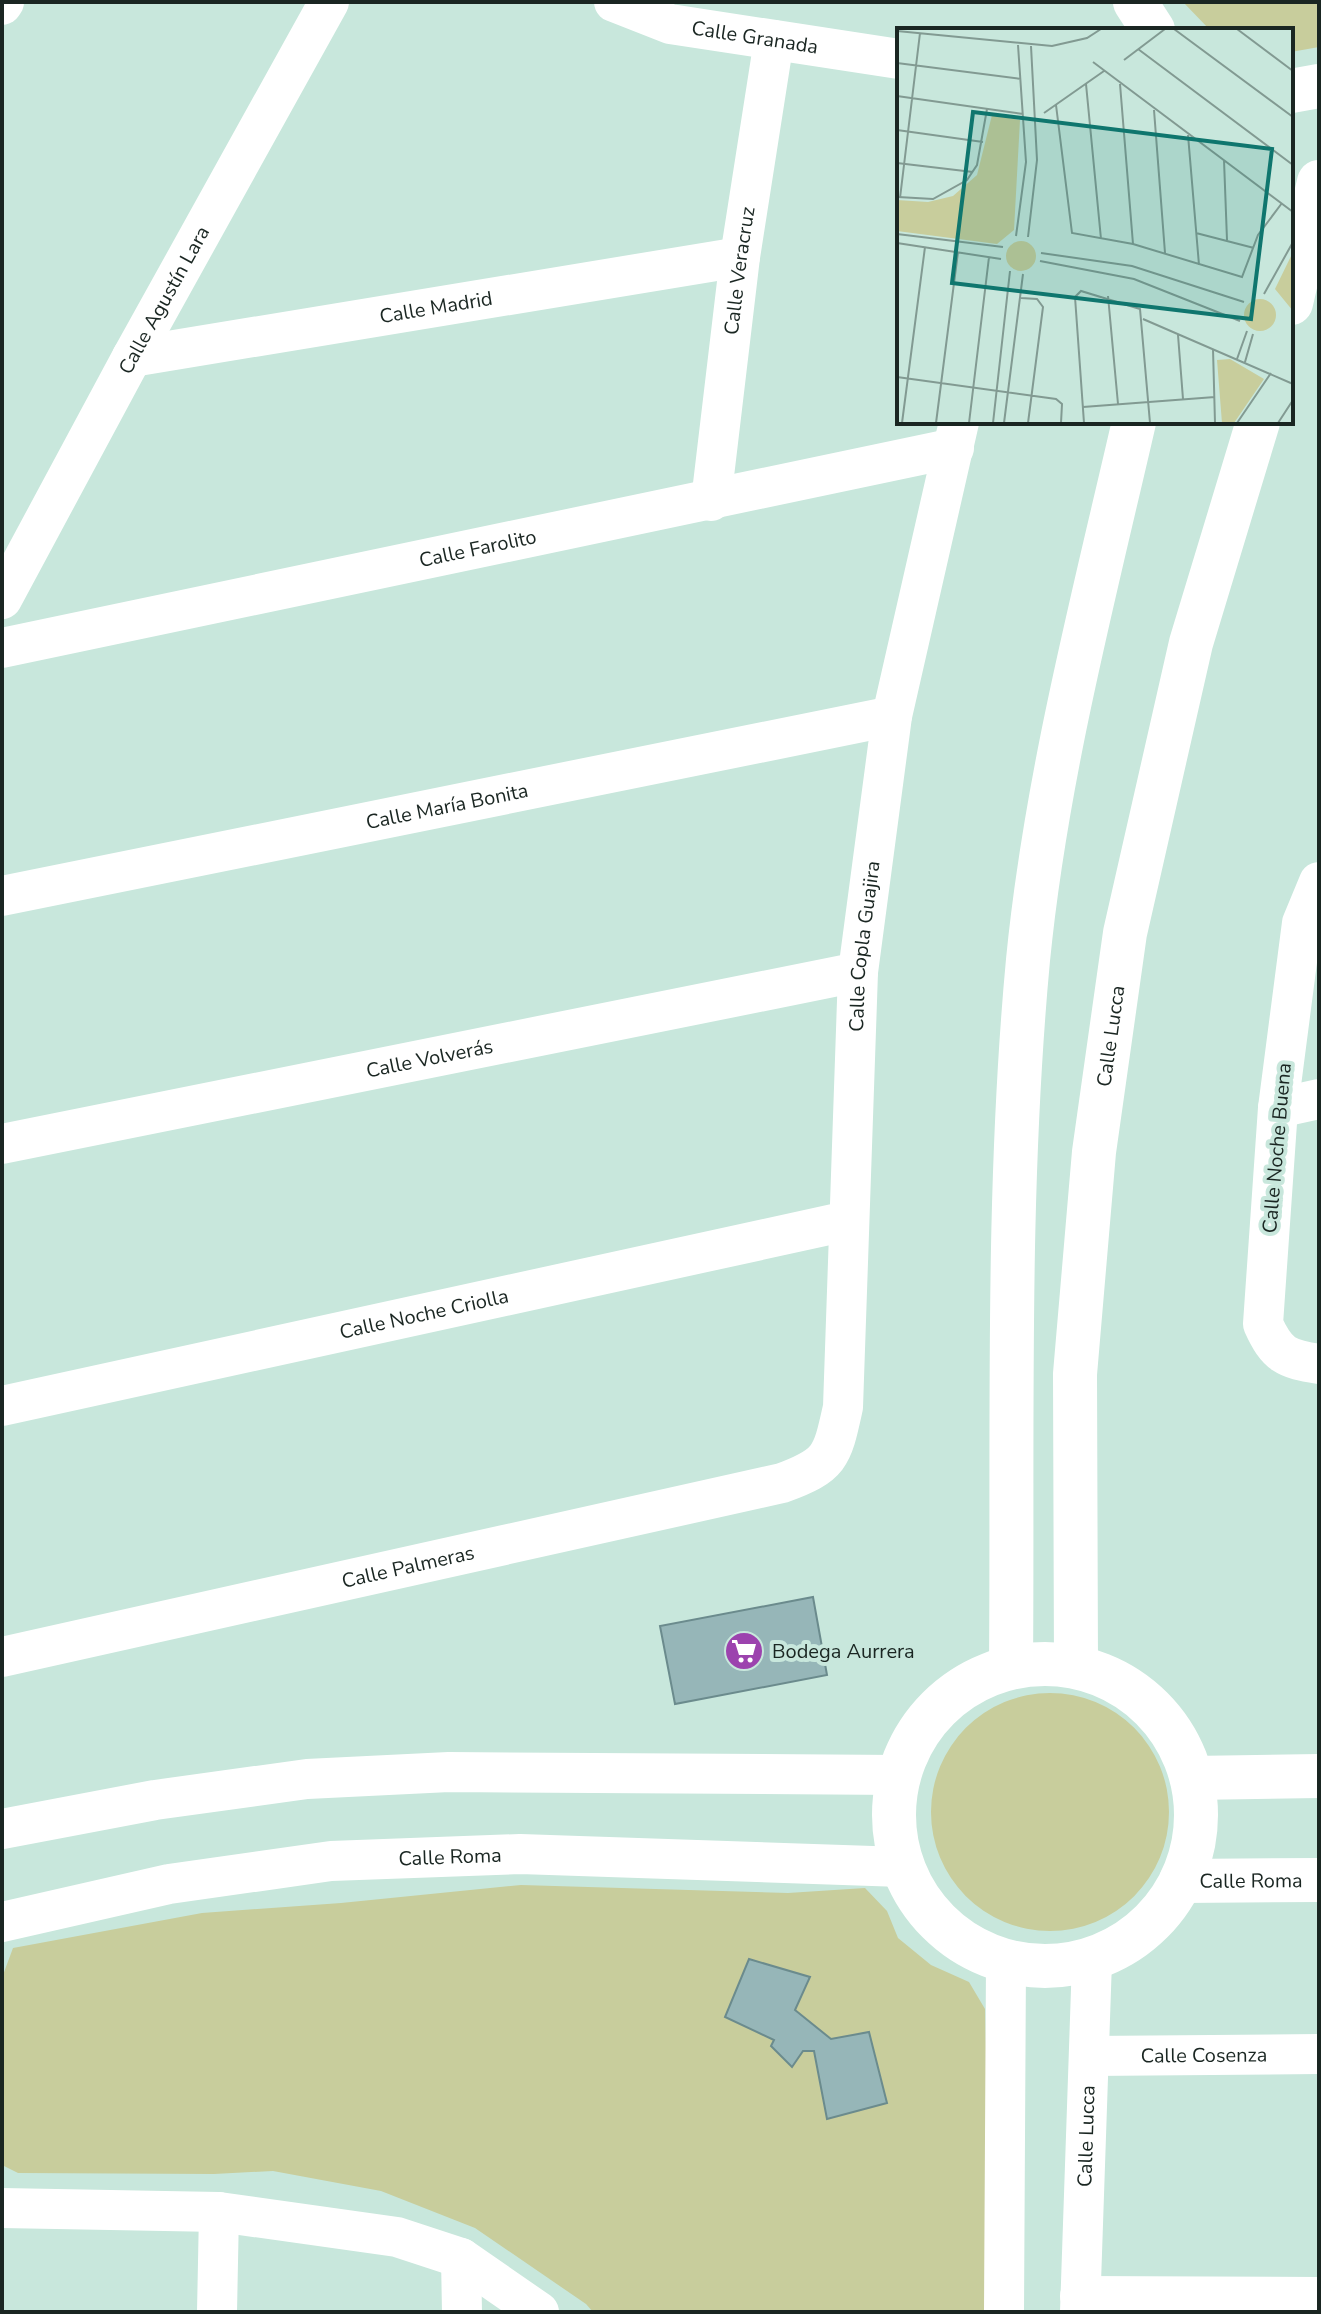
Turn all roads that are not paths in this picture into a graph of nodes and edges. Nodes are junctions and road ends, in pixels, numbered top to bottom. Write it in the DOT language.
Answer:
graph roads {
  1 [pos="329,2"];
  2 [pos="614,2"];
  3 [pos="1135,2"];
  4 [pos="1152,28"];
  5 [pos="774,40"];
  6 [pos="897,59"];
  7 [pos="1319,86"];
  8 [pos="1293,91"];
  9 [pos="1319,182"];
  10 [pos="740,257"];
  11 [pos="1293,294"];
  12 [pos="132,357"];
  13 [pos="1134,424"];
  14 [pos="1257,424"];
  15 [pos="957,435"];
  16 [pos="711,501"];
  17 [pos="2,599"];
  18 [pos="2,648"];
  19 [pos="892,716"];
  20 [pos="1319,882"];
  21 [pos="2,896"];
  22 [pos="858,972"];
  23 [pos="1319,1099"];
  24 [pos="1278,1108"];
  25 [pos="2,1144"];
  26 [pos="847,1221"];
  27 [pos="1306,1362"];
  28 [pos="2,1406"];
  29 [pos="813,1472"];
  30 [pos="2,1657"];
  31 [pos="1076,1666"];
  32 [pos="1011,1667"];
  33 [pos="899,1775"];
  34 [pos="1319,1776"];
  35 [pos="1192,1778"];
  36 [pos="2,1829"];
  37 [pos="902,1867"];
  38 [pos="1319,1880"];
  39 [pos="1181,1881"];
  40 [pos="2,1922"];
  41 [pos="1092,1960"];
  42 [pos="1006,1962"];
  43 [pos="1319,2054"];
  44 [pos="1090,2056"];
  45 [pos="2,2208"];
  46 [pos="219,2212"];
  47 [pos="461,2258"];
  48 [pos="1319,2297"];
  49 [pos="1080,2304"];
  50 [pos="217,2312"];
  51 [pos="462,2312"];
  52 [pos="539,2312"];
  53 [pos="1004,2312"];
  1 -- 12 [label="street, Calle Agustín Lara"];
  2 -- 5 [label="street, Calle Granada"];
  3 -- 4 [label="street"];
  5 -- 6 [label="street, Calle Granada"];
  5 -- 10 [label="street, Calle Veracruz"];
  7 -- 8 [label="street"];
  9 -- 11 [label="street"];
  10 -- 12 [label="street, Calle Madrid"];
  10 -- 16 [label="street, Calle Veracruz"];
  12 -- 17 [label="street, Calle Agustín Lara"];
  13 -- 32 [label="street"];
  14 -- 31 [label="street, Calle Lucca"];
  15 -- 16 [label="street, Calle Farolito"];
  15 -- 19 [label="street, Calle Copla Guajira"];
  16 -- 18 [label="street, Calle Farolito"];
  19 -- 21 [label="street, Calle María Bonita"];
  19 -- 22 [label="street, Calle Copla Guajira"];
  20 -- 24 [label="street, Calle Noche Buena"];
  22 -- 25 [label="street, Calle Volverás"];
  22 -- 26 [label="street, Calle Copla Guajira"];
  23 -- 24 [label="street"];
  24 -- 27 [label="street, Calle Noche Buena"];
  26 -- 28 [label="street, Calle Noche Criolla"];
  26 -- 29 [label="street, Calle Copla Guajira"];
  29 -- 30 [label="street, Calle Palmeras"];
  31 -- 32 [label="street"];
  31 -- 35 [label="street"];
  32 -- 33 [label="street"];
  33 -- 36 [label="street"];
  33 -- 37 [label="street"];
  34 -- 35 [label="street"];
  35 -- 39 [label="street"];
  37 -- 40 [label="street, Calle Roma"];
  37 -- 42 [label="street"];
  38 -- 39 [label="street, Calle Roma"];
  39 -- 41 [label="street"];
  41 -- 42 [label="street"];
  41 -- 44 [label="street, Calle Lucca"];
  42 -- 53 [label="street"];
  43 -- 44 [label="street, Calle Cosenza"];
  44 -- 49 [label="street, Calle Lucca"];
  45 -- 46 [label="street"];
  46 -- 47 [label="street"];
  46 -- 50 [label="street"];
  47 -- 51 [label="street"];
  47 -- 52 [label="street"];
  48 -- 49 [label="street"];
}
